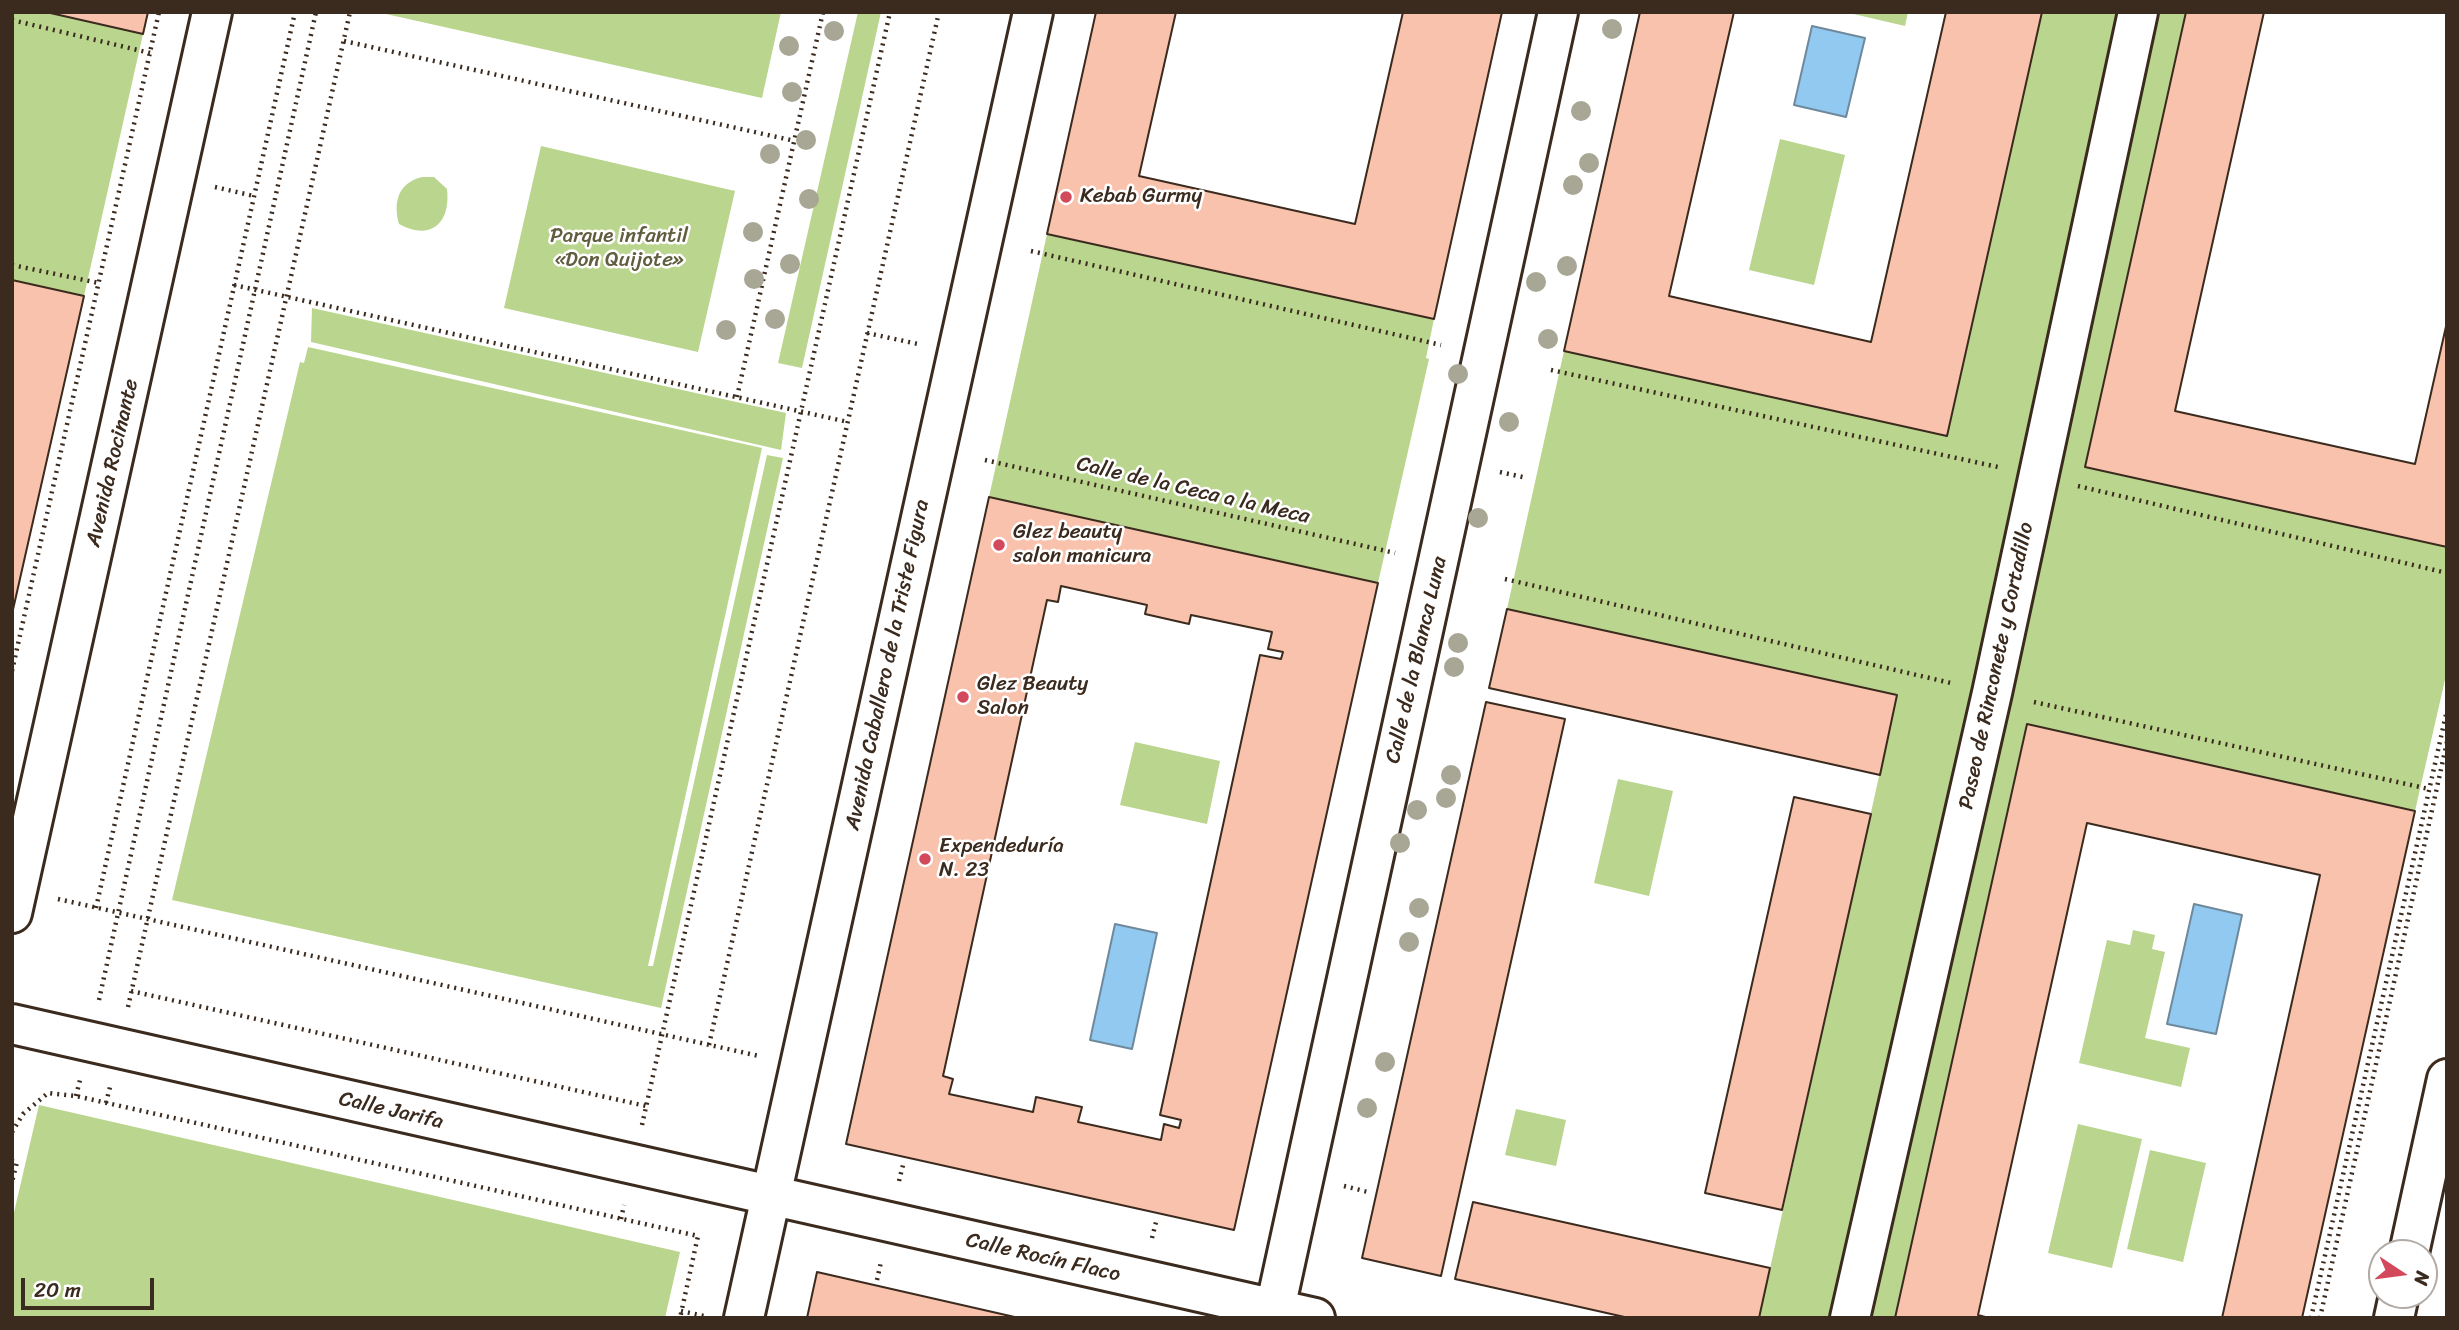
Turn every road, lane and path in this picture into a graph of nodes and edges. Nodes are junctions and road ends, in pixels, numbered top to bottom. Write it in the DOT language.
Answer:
graph roads {
  1 [pos="159,12"];
  2 [pos="212,12"];
  3 [pos="295,12"];
  4 [pos="316,12"];
  5 [pos="350,12"];
  6 [pos="823,12"];
  7 [pos="890,12"];
  8 [pos="939,12"];
  9 [pos="1033,12"];
  10 [pos="1558,12"];
  11 [pos="2138,12"];
  12 [pos="12,20"];
  13 [pos="344,41"];
  14 [pos="150,53"];
  15 [pos="795,141"];
  16 [pos="1031,251"];
  17 [pos="12,265"];
  18 [pos="99,284"];
  19 [pos="234,285"];
  20 [pos="255,290"];
  21 [pos="286,296"];
  22 [pos="1441,345"];
  23 [pos="737,397"];
  24 [pos="801,411"];
  25 [pos="848,422"];
  26 [pos="985,460"];
  27 [pos="1395,553"];
  28 [pos="12,671"];
  29 [pos="2447,710"];
  30 [pos="2447,742"];
  31 [pos="15,901"];
  32 [pos="96,908"];
  33 [pos="118,913"];
  34 [pos="147,919"];
  35 [pos="131,990"];
  36 [pos="12,1024"];
  37 [pos="663,1035"];
  38 [pos="709,1045"];
  39 [pos="104,1046"];
  40 [pos="800,1065"];
  41 [pos="2447,1079"];
  42 [pos="76,1097"];
  43 [pos="106,1103"];
  44 [pos="646,1106"];
  45 [pos="12,1132"];
  46 [pos="12,1161"];
  47 [pos="633,1165"];
  48 [pos="12,1182"];
  49 [pos="771,1197"];
  50 [pos="621,1219"];
  51 [pos="2412,1239"];
  52 [pos="681,1311"];
  53 [pos="1274,1313"];
  54 [pos="680,1318"];
  55 [pos="710,1318"];
  56 [pos="744,1318"];
  57 [pos="1315,1318"];
  58 [pos="1850,1318"];
  59 [pos="2311,1318"];
  60 [pos="2320,1318"];
  1 -- 14 [label="path"];
  2 -- 31 [label="street, Avenida Rocinante"];
  3 -- 19 [label="path"];
  4 -- 20 [label="path"];
  5 -- 13 [label="path"];
  6 -- 15 [label="path"];
  7 -- 24 [label="path"];
  8 -- 25 [label="path"];
  9 -- 40 [label="street, Avenida Caballero de la Triste Figura"];
  10 -- 53 [label="street, Calle de la Blanca Luna"];
  11 -- 58 [label="street, Paseo de Rinconete y Cortadillo"];
  12 -- 14 [label="path"];
  13 -- 15 [label="path"];
  13 -- 21 [label="path"];
  14 -- 18 [label="path"];
  15 -- 23 [label="path"];
  16 -- 22 [label="path"];
  17 -- 18 [label="path"];
  18 -- 28 [label="path"];
  19 -- 20 [label="path"];
  19 -- 32 [label="path"];
  20 -- 21 [label="path"];
  20 -- 33 [label="path"];
  21 -- 23 [label="path"];
  21 -- 34 [label="path"];
  23 -- 24 [label="path"];
  24 -- 25 [label="path"];
  24 -- 37 [label="path"];
  25 -- 38 [label="path"];
  26 -- 27 [label="path, Calle de la Ceca a la Meca"];
  29 -- 59 [label="path"];
  30 -- 60 [label="path"];
  31 -- 32 [label="path"];
  32 -- 33 [label="path"];
  33 -- 34 [label="path"];
  33 -- 39 [label="path"];
  34 -- 35 [label="path"];
  34 -- 37 [label="path"];
  35 -- 39 [label="path"];
  35 -- 44 [label="path"];
  36 -- 39 [label="street, Calle Jarifa"];
  37 -- 38 [label="path"];
  37 -- 44 [label="path"];
  38 -- 40 [label="path"];
  39 -- 42 [label="path"];
  39 -- 43 [label="path"];
  39 -- 47 [label="street, Calle Jarifa"];
  40 -- 49 [label="street, Avenida Caballero de la Triste Figura"];
  41 -- 51 [label="street"];
  42 -- 43 [label="path"];
  42 -- 45 [label="path"];
  43 -- 50 [label="path"];
  44 -- 47 [label="path"];
  46 -- 48 [label="path"];
  47 -- 49 [label="street, Calle Jarifa"];
  47 -- 50 [label="path"];
  49 -- 53 [label="street, Calle Rocín Flaco"];
  49 -- 56 [label="street, Avenida Caballero de la Triste Figura"];
  50 -- 52 [label="path"];
  52 -- 54 [label="path"];
  52 -- 55 [label="path"];
  53 -- 57 [label="street, Calle Rocín Flaco"];
}
